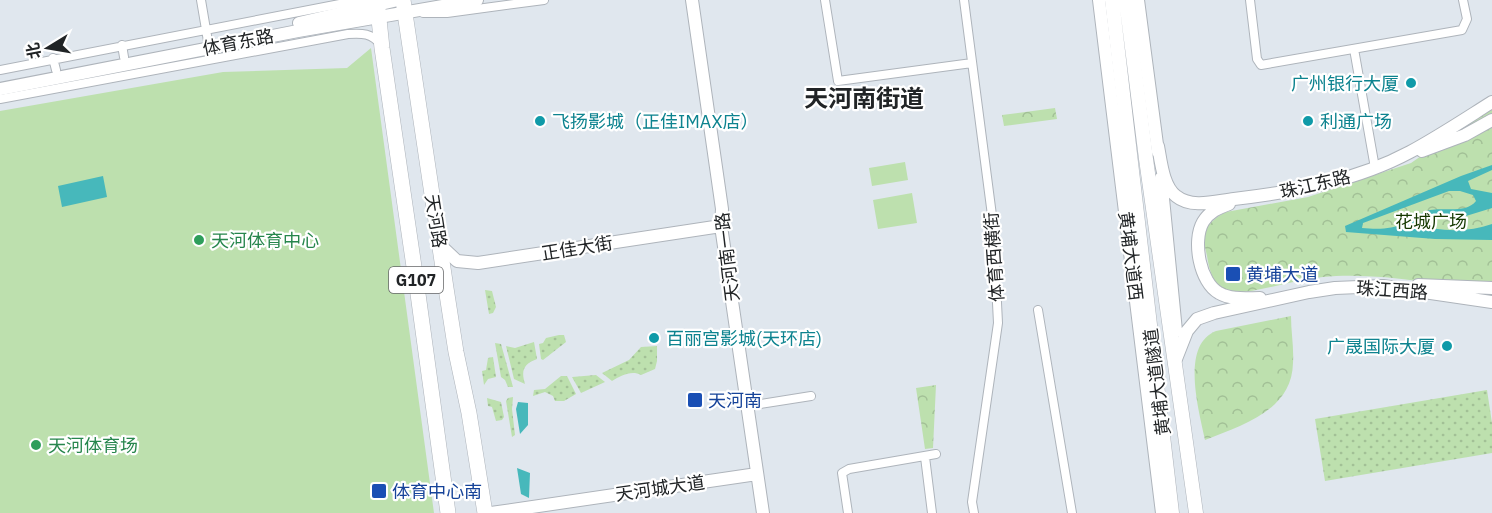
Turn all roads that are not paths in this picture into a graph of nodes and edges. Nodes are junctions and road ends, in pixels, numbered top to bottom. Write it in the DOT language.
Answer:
graph roads {
  1 [pos="201,0"];
  2 [pos="477,0"];
  3 [pos="544,0"];
  4 [pos="685,0"];
  5 [pos="692,0"];
  6 [pos="825,0"];
  7 [pos="964,0"];
  8 [pos="1099,0"];
  9 [pos="1112,0"];
  10 [pos="1126,0"];
  11 [pos="1138,0"];
  12 [pos="1250,0"];
  13 [pos="1463,0"];
  14 [pos="402,4"];
  15 [pos="378,8"];
  16 [pos="298,30"];
  17 [pos="323,38"];
  18 [pos="209,44"];
  19 [pos="382,48"];
  20 [pos="1354,49"];
  21 [pos="972,63"];
  22 [pos="54,64"];
  23 [pos="0,70"];
  24 [pos="0,81"];
  25 [pos="0,88"];
  26 [pos="0,99"];
  27 [pos="1492,102"];
  28 [pos="1492,120"];
  29 [pos="1158,146"];
  30 [pos="1375,168"];
  31 [pos="1251,197"];
  32 [pos="722,226"];
  33 [pos="439,244"];
  34 [pos="1383,286"];
  35 [pos="1492,288"];
  36 [pos="1280,299"];
  37 [pos="1492,302"];
  38 [pos="1038,310"];
  39 [pos="1176,359"];
  40 [pos="811,396"];
  41 [pos="748,406"];
  42 [pos="936,454"];
  43 [pos="925,457"];
  44 [pos="758,474"];
  45 [pos="448,513"];
  46 [pos="485,513"];
  47 [pos="490,513"];
  48 [pos="763,513"];
  49 [pos="848,513"];
  50 [pos="932,513"];
  51 [pos="974,513"];
  52 [pos="1072,513"];
  53 [pos="1162,513"];
  54 [pos="1172,513"];
  55 [pos="1196,513"];
  1 -- 18 [label="street"];
  2 -- 14 [label="main road, 体育东路"];
  3 -- 14 [label="street"];
  4 -- 32 [label="main road"];
  5 -- 32 [label="main road, 天河南一路"];
  6 -- 21 [label="street"];
  7 -- 21 [label="street, 体育西横街"];
  8 -- 53 [label="main road, 黄埔大道西"];
  9 -- 54 [label="main road, 黄埔大道隧道"];
  10 -- 39 [label="main road, 黄埔大道隧道"];
  11 -- 29 [label="main road, 黄埔大道西"];
  12 -- 20 [label="street"];
  13 -- 20 [label="street"];
  14 -- 15 [label="main road, 体育东路"];
  14 -- 33 [label="highway, 天河路 / G107"];
  15 -- 16 [label="main road, 体育东路"];
  15 -- 18 [label="main road, 体育东路"];
  15 -- 19 [label="highway, 天河路 / G107"];
  16 -- 17 [label="street"];
  16 -- 18 [label="main road, 体育东路"];
  17 -- 18 [label="street"];
  17 -- 19 [label="street"];
  18 -- 22 [label="main road, 体育东路"];
  18 -- 25 [label="main road, 体育东路"];
  18 -- 26 [label="street"];
  19 -- 45 [label="highway, 天河路 / G107"];
  20 -- 30 [label="street"];
  21 -- 51 [label="street, 体育西横街"];
  22 -- 23 [label="street"];
  22 -- 24 [label="main road, 体育东路"];
  27 -- 30 [label="main road, 珠江东路"];
  28 -- 30 [label="main road"];
  29 -- 31 [label="main road, 珠江东路"];
  29 -- 39 [label="main road, 黄埔大道西"];
  30 -- 31 [label="main road, 珠江东路"];
  31 -- 36 [label="main road"];
  32 -- 33 [label="main road, 正佳大街"];
  32 -- 41 [label="main road, 天河南一路"];
  33 -- 46 [label="highway, 天河路 / G107"];
  34 -- 35 [label="main road"];
  34 -- 36 [label="main road, 珠江西路"];
  34 -- 37 [label="main road, 珠江西路"];
  36 -- 39 [label="main road, 珠江西路"];
  38 -- 52 [label="street"];
  39 -- 55 [label="main road, 黄埔大道西"];
  40 -- 41 [label="street"];
  41 -- 44 [label="main road, 天河南一路"];
  42 -- 43 [label="street"];
  43 -- 49 [label="street"];
  43 -- 50 [label="street"];
  44 -- 47 [label="main road, 天河城大道"];
  44 -- 48 [label="main road, 天河南一路"];
}
